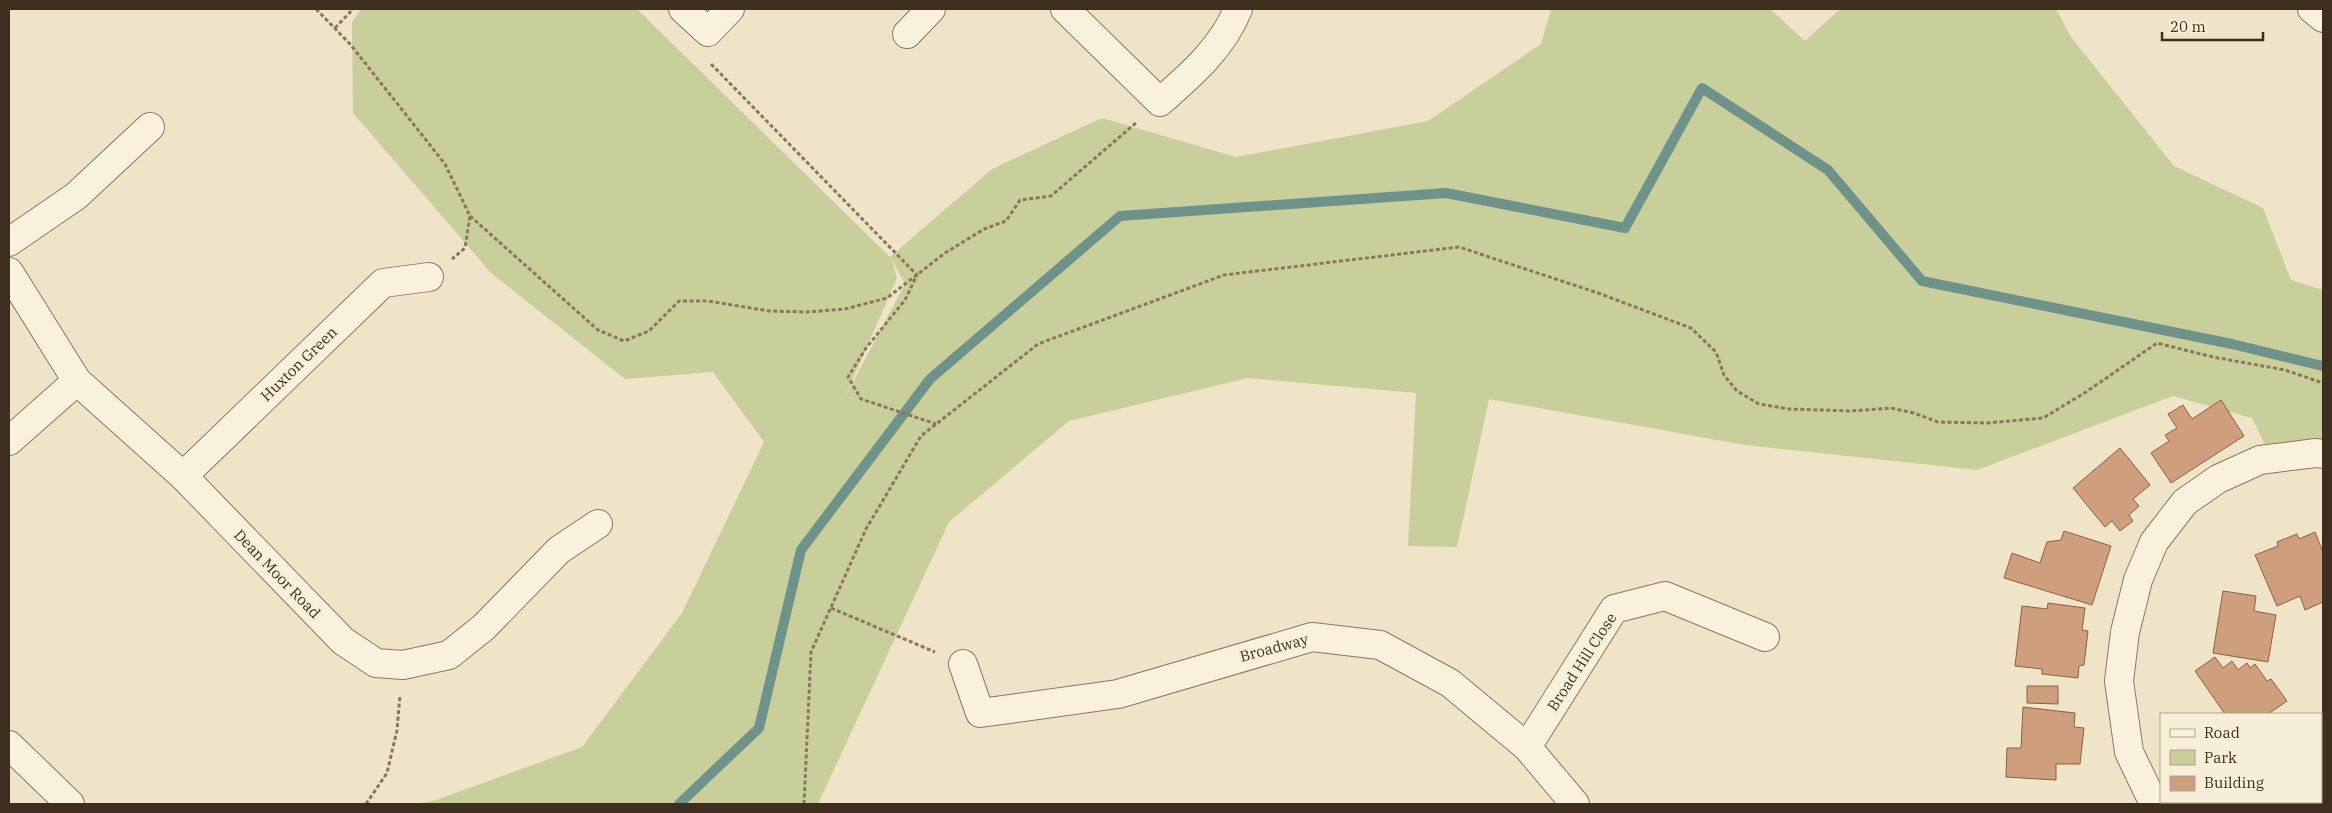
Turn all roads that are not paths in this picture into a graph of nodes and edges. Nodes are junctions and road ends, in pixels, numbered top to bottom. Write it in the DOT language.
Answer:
graph roads {
  1 [pos="683,9"];
  2 [pos="730,9"];
  3 [pos="931,9"];
  4 [pos="1065,9"];
  5 [pos="1238,9"];
  6 [pos="2312,9"];
  7 [pos="2323,18"];
  8 [pos="907,34"];
  9 [pos="150,128"];
  10 [pos="9,242"];
  11 [pos="9,272"];
  12 [pos="429,277"];
  13 [pos="77,381"];
  14 [pos="9,441"];
  15 [pos="2323,454"];
  16 [pos="183,476"];
  17 [pos="598,524"];
  18 [pos="1765,637"];
  19 [pos="963,664"];
  20 [pos="9,745"];
  21 [pos="1527,747"];
  22 [pos="64,802"];
  23 [pos="1575,804"];
  24 [pos="2154,804"];
  1 -- 2 [label="street"];
  3 -- 8 [label="street"];
  4 -- 5 [label="street"];
  6 -- 7 [label="street"];
  9 -- 10 [label="street"];
  11 -- 13 [label="street, Dean Moor Road"];
  12 -- 16 [label="street, Huxton Green"];
  13 -- 14 [label="street"];
  13 -- 16 [label="street, Dean Moor Road"];
  15 -- 24 [label="street"];
  16 -- 17 [label="street, Dean Moor Road"];
  18 -- 21 [label="street, Broad Hill Close"];
  19 -- 21 [label="street, Broadway"];
  20 -- 22 [label="street"];
  21 -- 23 [label="street, Broadway"];
}
